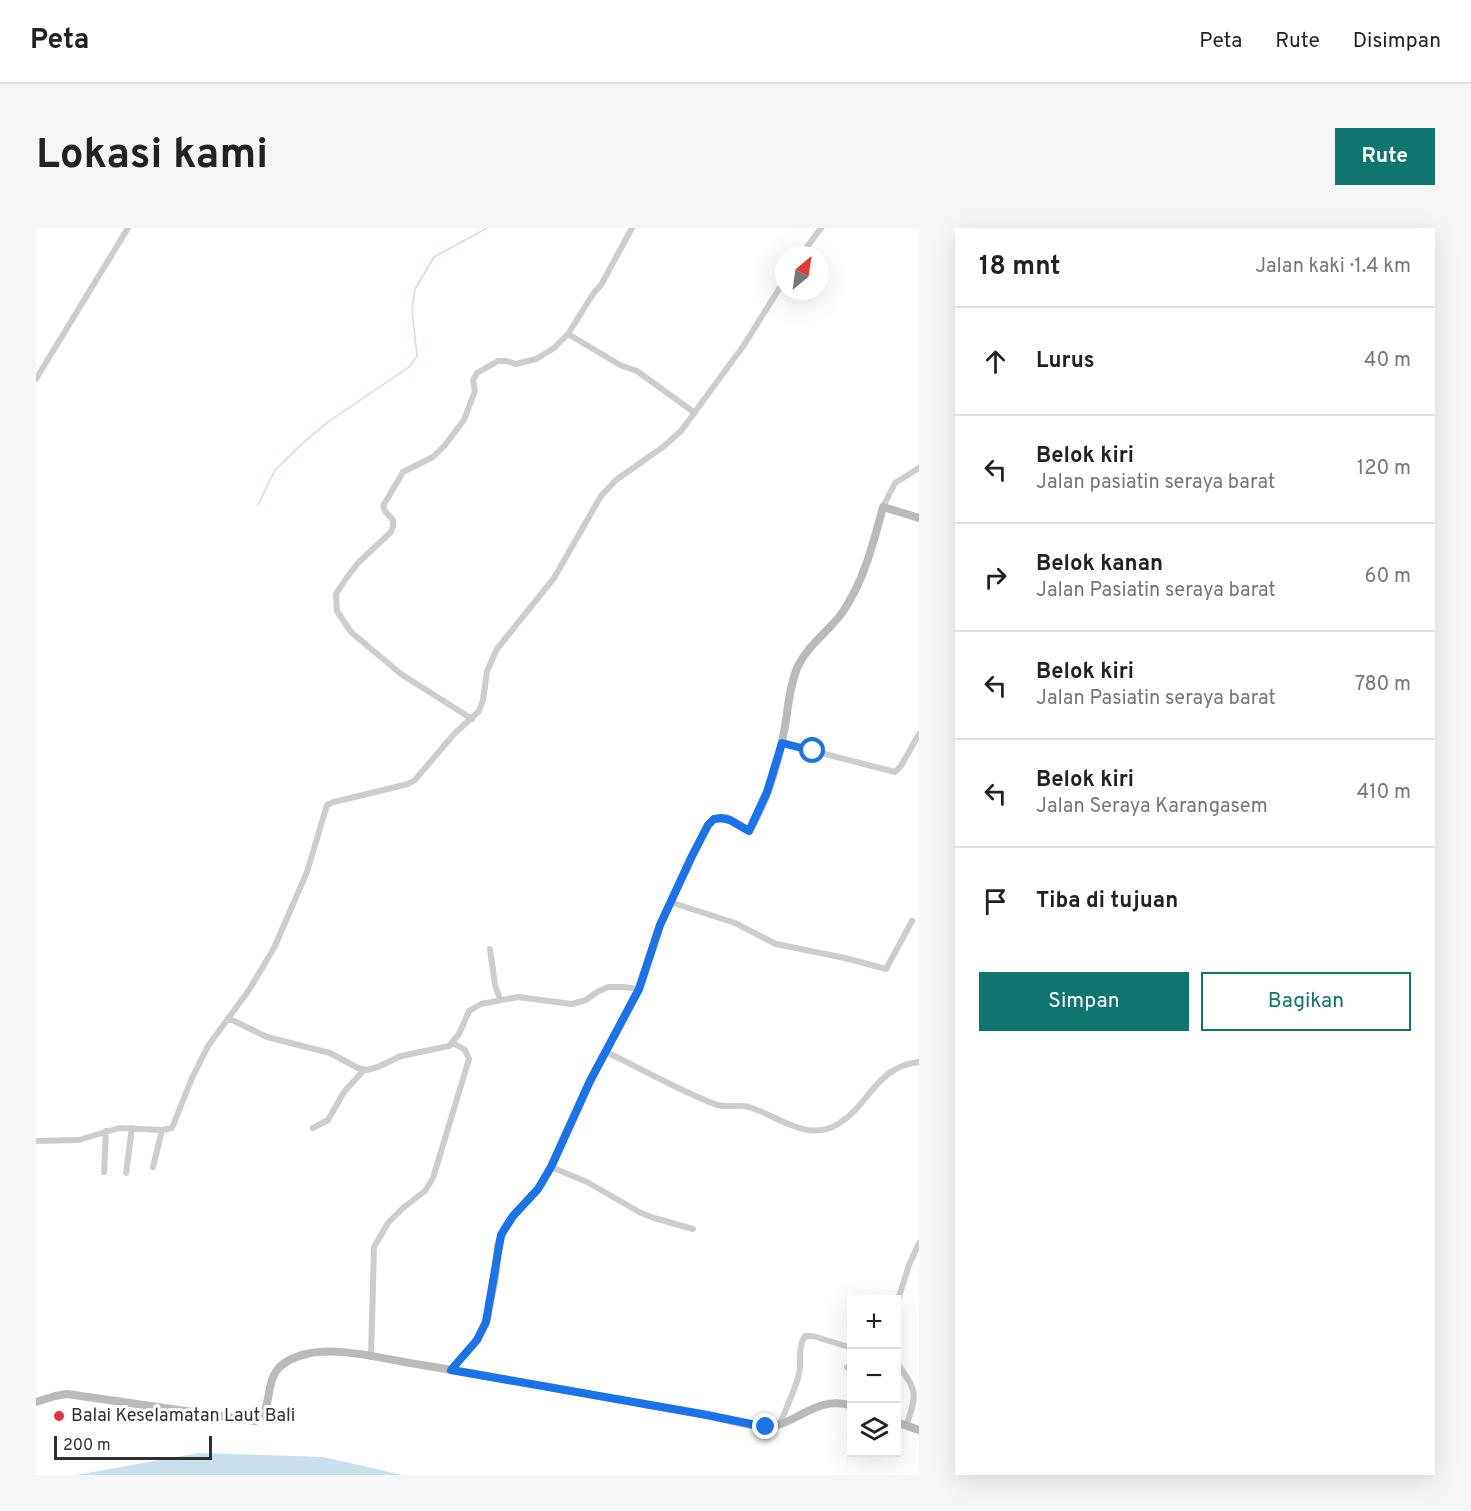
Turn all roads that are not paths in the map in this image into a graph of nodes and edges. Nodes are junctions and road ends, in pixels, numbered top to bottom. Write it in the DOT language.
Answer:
graph roads {
  1 [pos="128,228"];
  2 [pos="632,228"];
  3 [pos="821,228"];
  4 [pos="808,246"];
  5 [pos="775,295"];
  6 [pos="568,334"];
  7 [pos="36,379"];
  8 [pos="695,412"];
  9 [pos="919,468"];
  10 [pos="883,507"];
  11 [pos="919,518"];
  12 [pos="472,719"];
  13 [pos="919,734"];
  14 [pos="782,743"];
  15 [pos="670,902"];
  16 [pos="912,921"];
  17 [pos="490,949"];
  18 [pos="639,989"];
  19 [pos="500,999"];
  20 [pos="228,1018"];
  21 [pos="453,1043"];
  22 [pos="606,1052"];
  23 [pos="919,1062"];
  24 [pos="364,1070"];
  25 [pos="132,1128"];
  26 [pos="313,1128"];
  27 [pos="162,1130"];
  28 [pos="106,1131"];
  29 [pos="36,1141"];
  30 [pos="153,1167"];
  31 [pos="551,1167"];
  32 [pos="104,1172"];
  33 [pos="126,1173"];
  34 [pos="693,1229"];
  35 [pos="919,1243"];
  36 [pos="900,1295"];
  37 [pos="847,1346"];
  38 [pos="371,1357"];
  39 [pos="901,1368"];
  40 [pos="451,1370"];
  41 [pos="36,1402"];
  42 [pos="847,1405"];
  43 [pos="780,1424"];
  44 [pos="901,1424"];
  45 [pos="906,1426"];
  46 [pos="919,1430"];
  1 -- 7 [label="street"];
  2 -- 6 [label="street"];
  3 -- 4 [label="street"];
  5 -- 8 [label="street"];
  6 -- 8 [label="street"];
  6 -- 12 [label="street"];
  8 -- 12 [label="street"];
  9 -- 10 [label="street"];
  10 -- 11 [label="street"];
  10 -- 14 [label="street"];
  12 -- 20 [label="street"];
  13 -- 14 [label="street"];
  14 -- 15 [label="street"];
  15 -- 16 [label="street"];
  15 -- 18 [label="street"];
  17 -- 19 [label="street"];
  18 -- 19 [label="street"];
  18 -- 22 [label="street"];
  19 -- 21 [label="street"];
  20 -- 24 [label="street"];
  20 -- 27 [label="street"];
  21 -- 24 [label="street"];
  21 -- 38 [label="street"];
  22 -- 23 [label="street"];
  22 -- 31 [label="street"];
  24 -- 26 [label="street"];
  25 -- 27 [label="street"];
  25 -- 28 [label="street"];
  25 -- 33 [label="street"];
  27 -- 30 [label="street"];
  28 -- 29 [label="street"];
  28 -- 32 [label="street"];
  31 -- 34 [label="street"];
  31 -- 40 [label="street"];
  35 -- 36 [label="street"];
  37 -- 43 [label="street"];
  38 -- 40 [label="street"];
  38 -- 41 [label="street"];
  39 -- 45 [label="street"];
  40 -- 43 [label="street"];
  42 -- 43 [label="street"];
  44 -- 45 [label="street"];
  45 -- 46 [label="street"];
}
